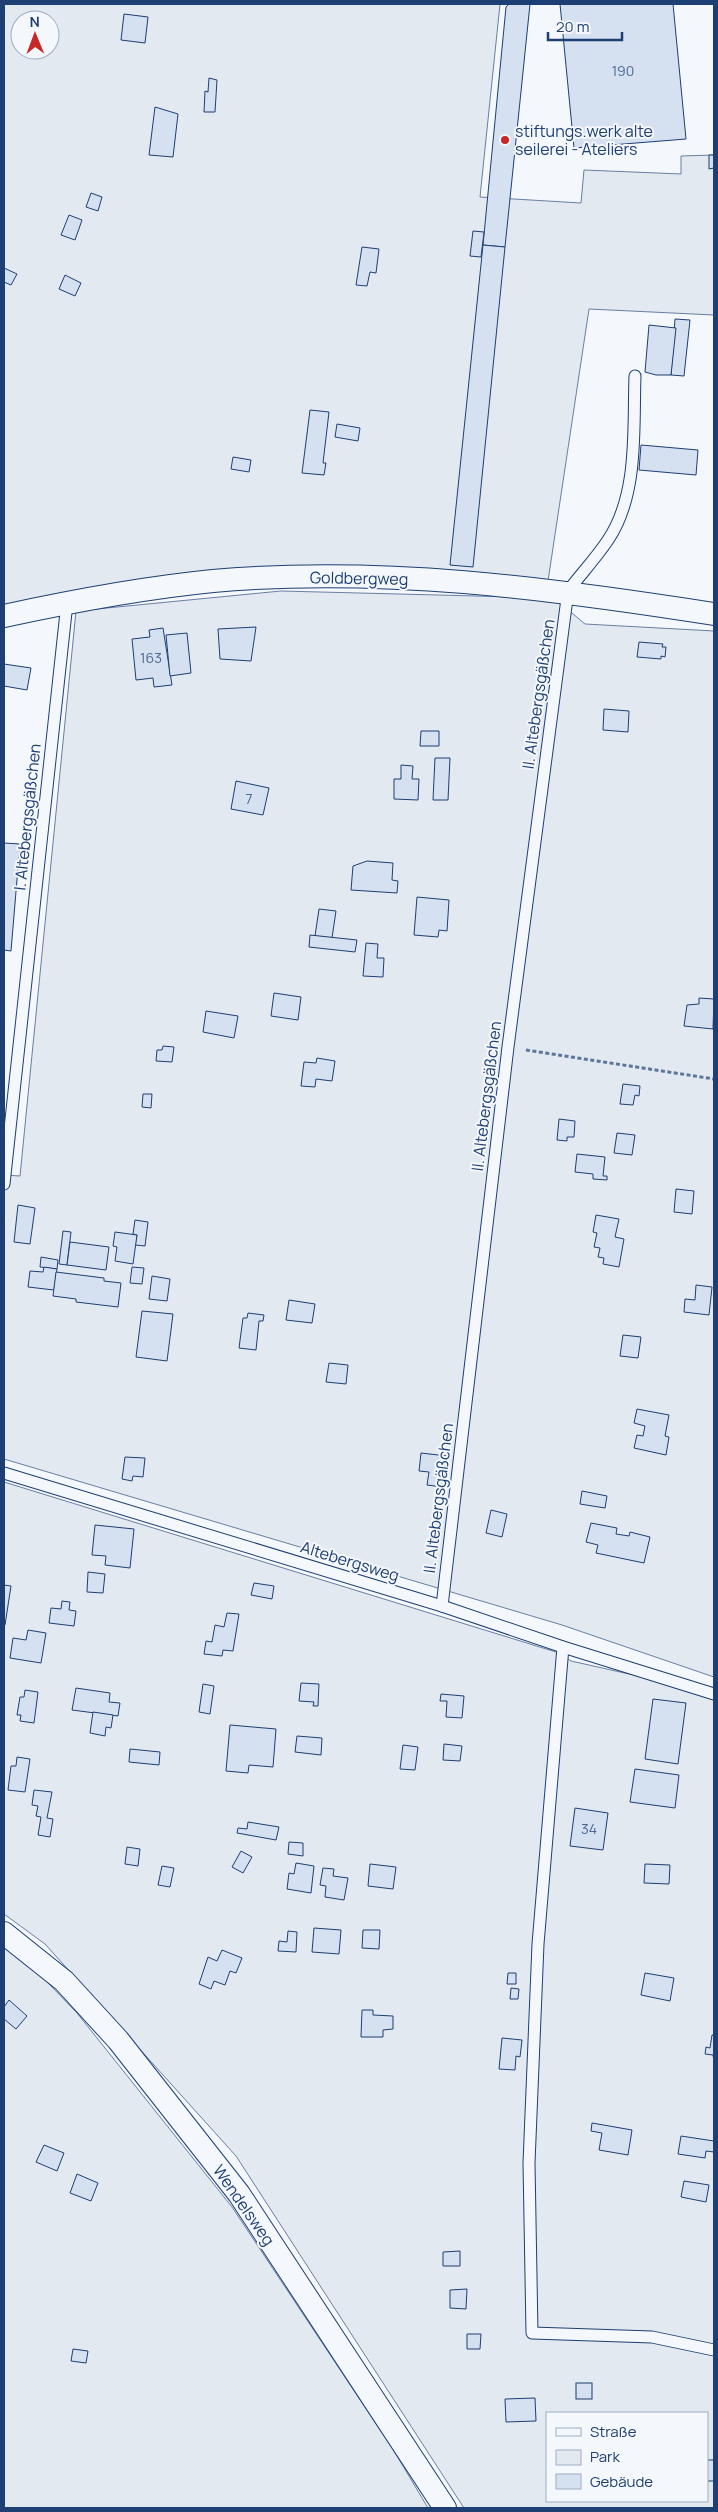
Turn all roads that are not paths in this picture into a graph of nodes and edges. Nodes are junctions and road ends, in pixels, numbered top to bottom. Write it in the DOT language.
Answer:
graph roads {
  1 [pos="635,376"];
  2 [pos="568,591"];
  3 [pos="67,603"];
  4 [pos="714,614"];
  5 [pos="4,616"];
  6 [pos="4,1184"];
  7 [pos="4,1473"];
  8 [pos="442,1606"];
  9 [pos="564,1647"];
  10 [pos="714,1694"];
  11 [pos="4,1933"];
  12 [pos="714,2350"];
  13 [pos="445,2508"];
  1 -- 2 [label="lane"];
  2 -- 3 [label="street, Goldbergweg"];
  2 -- 4 [label="street, Goldbergweg"];
  2 -- 8 [label="lane, II. Altebergsgäßchen"];
  3 -- 5 [label="street, Goldbergweg"];
  3 -- 6 [label="lane, I. Altebergsgäßchen"];
  7 -- 8 [label="lane, Altebergsweg"];
  8 -- 9 [label="lane, Altebergsweg"];
  9 -- 10 [label="lane, Altebergsweg"];
  9 -- 12 [label="lane"];
  11 -- 13 [label="street, Wendelsweg"];
}
